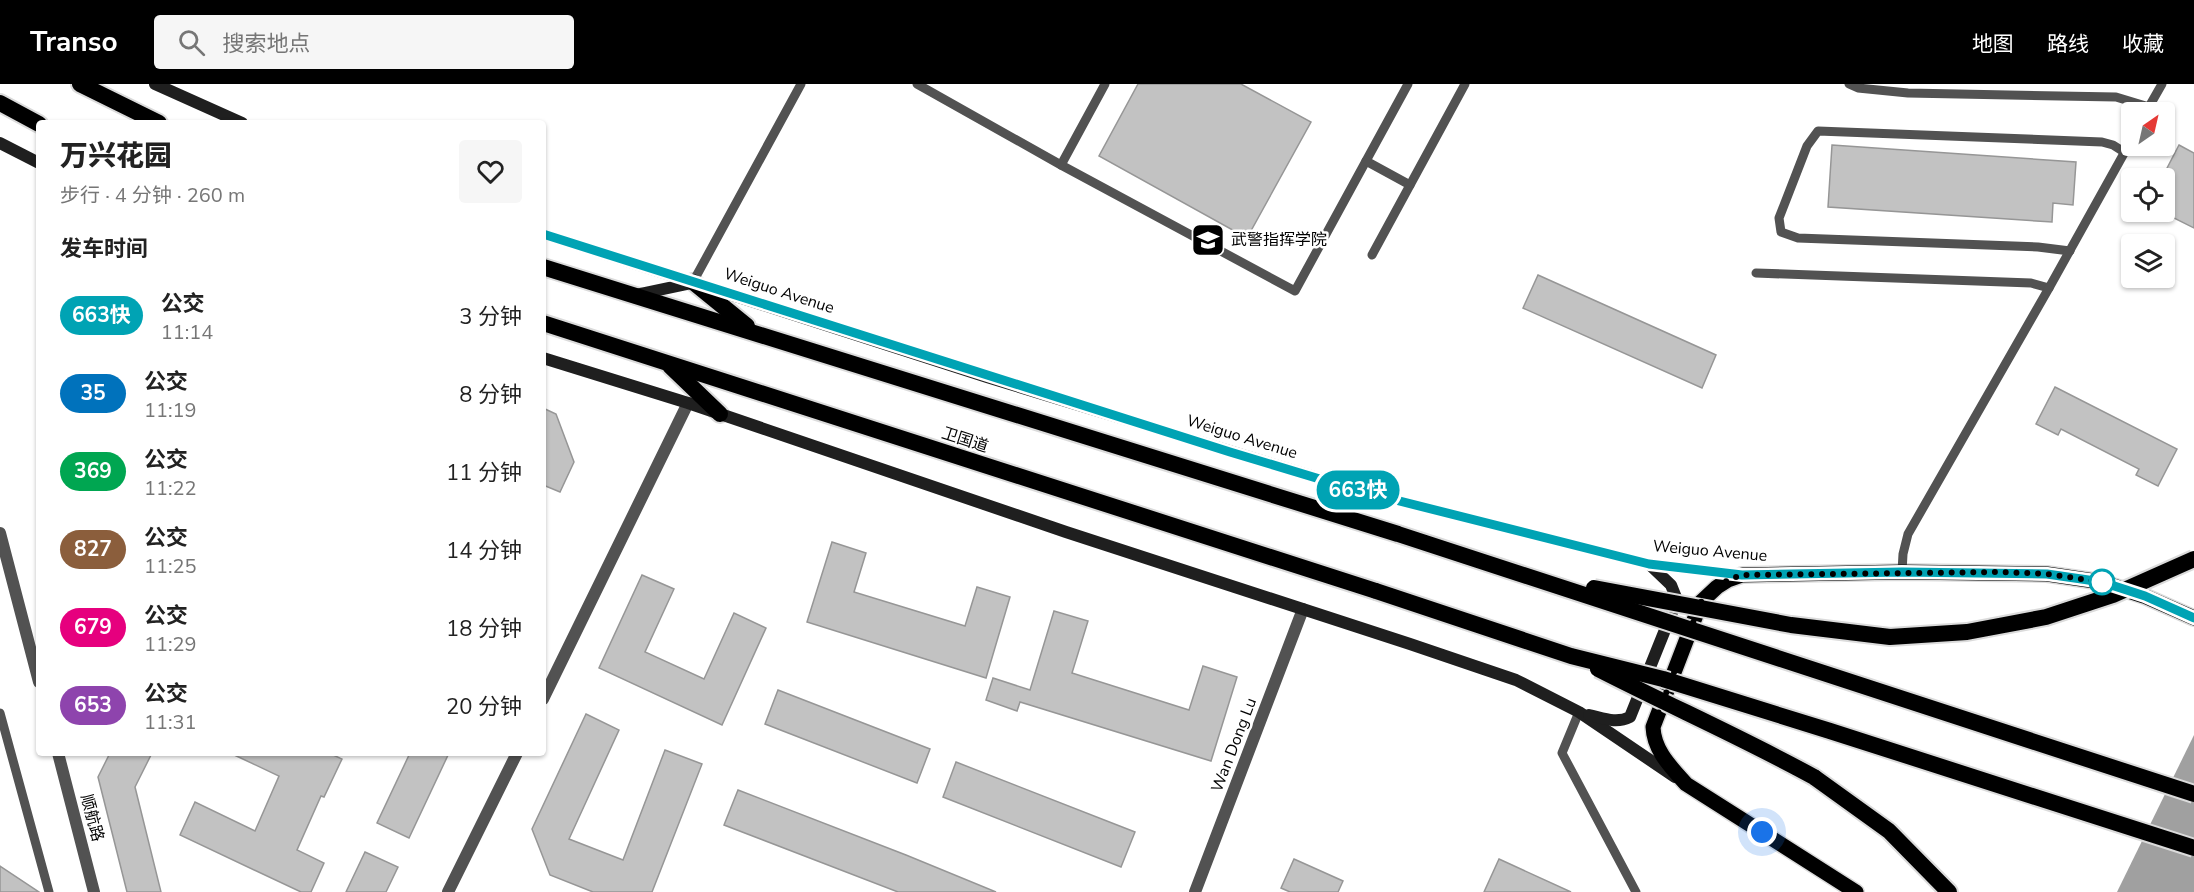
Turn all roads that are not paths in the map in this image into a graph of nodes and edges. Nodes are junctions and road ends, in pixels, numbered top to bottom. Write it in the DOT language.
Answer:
graph roads {
  1 [pos="80,84"];
  2 [pos="155,84"];
  3 [pos="801,84"];
  4 [pos="917,84"];
  5 [pos="1105,84"];
  6 [pos="1408,84"];
  7 [pos="1465,84"];
  8 [pos="1849,84"];
  9 [pos="2162,84"];
  10 [pos="2128,102"];
  11 [pos="2152,102"];
  12 [pos="0,103"];
  13 [pos="153,120"];
  14 [pos="235,120"];
  15 [pos="36,122"];
  16 [pos="0,143"];
  17 [pos="2121,150"];
  18 [pos="2122,156"];
  19 [pos="1366,160"];
  20 [pos="36,161"];
  21 [pos="1061,165"];
  22 [pos="1410,185"];
  23 [pos="546,235"];
  24 [pos="2070,251"];
  25 [pos="1372,255"];
  26 [pos="546,268"];
  27 [pos="1756,273"];
  28 [pos="693,282"];
  29 [pos="2049,288"];
  30 [pos="633,295"];
  31 [pos="546,324"];
  32 [pos="752,331"];
  33 [pos="546,359"];
  34 [pos="667,363"];
  35 [pos="688,403"];
  36 [pos="720,414"];
  37 [pos="0,533"];
  38 [pos="2194,559"];
  39 [pos="1649,564"];
  40 [pos="1902,572"];
  41 [pos="1742,575"];
  42 [pos="1527,576"];
  43 [pos="1303,609"];
  44 [pos="2194,618"];
  45 [pos="1571,656"];
  46 [pos="36,671"];
  47 [pos="546,693"];
  48 [pos="1579,712"];
  49 [pos="0,713"];
  50 [pos="59,756"];
  51 [pos="516,756"];
  52 [pos="1686,784"];
  53 [pos="2194,794"];
  54 [pos="2194,848"];
  55 [pos="50,892"];
  56 [pos="94,892"];
  57 [pos="448,892"];
  58 [pos="1195,892"];
  59 [pos="1636,892"];
  60 [pos="1856,892"];
  61 [pos="1949,892"];
  1 -- 13 [label="highway"];
  2 -- 14 [label="main road"];
  3 -- 28 [label="lane"];
  4 -- 21 [label="lane"];
  5 -- 21 [label="lane"];
  6 -- 19 [label="lane"];
  7 -- 22 [label="lane"];
  8 -- 10 [label="lane"];
  9 -- 11 [label="lane"];
  12 -- 15 [label="highway"];
  16 -- 20 [label="main road"];
  17 -- 24 [label="lane"];
  18 -- 24 [label="lane"];
  19 -- 21 [label="lane"];
  19 -- 22 [label="lane"];
  22 -- 25 [label="lane"];
  23 -- 28 [label="main road, Weiguo Avenue"];
  24 -- 29 [label="lane"];
  26 -- 30 [label="highway"];
  27 -- 29 [label="lane"];
  28 -- 30 [label="main road"];
  28 -- 32 [label="highway"];
  28 -- 39 [label="main road, Weiguo Avenue"];
  29 -- 40 [label="lane"];
  30 -- 32 [label="highway"];
  31 -- 34 [label="highway, 卫国道"];
  32 -- 42 [label="highway, bridge"];
  33 -- 35 [label="main road"];
  34 -- 36 [label="highway"];
  34 -- 45 [label="highway, 卫国道, bridge"];
  35 -- 36 [label="main road"];
  35 -- 47 [label="street"];
  36 -- 43 [label="main road"];
  37 -- 46 [label="street"];
  38 -- 42 [label="highway, bridge"];
  39 -- 41 [label="main road, Weiguo Avenue"];
  39 -- 48 [label="main road"];
  40 -- 41 [label="main road, Weiguo Avenue"];
  40 -- 44 [label="main road, Weiguo Avenue"];
  41 -- 52 [label="main road"];
  42 -- 53 [label="highway, bridge"];
  43 -- 48 [label="main road"];
  43 -- 58 [label="street, Wan Dong Lu"];
  45 -- 54 [label="highway, bridge"];
  45 -- 61 [label="highway, bridge"];
  48 -- 52 [label="main road"];
  48 -- 59 [label="lane"];
  49 -- 55 [label="lane"];
  50 -- 56 [label="street, 顺航路"];
  51 -- 57 [label="street"];
  52 -- 60 [label="main road"];
}
